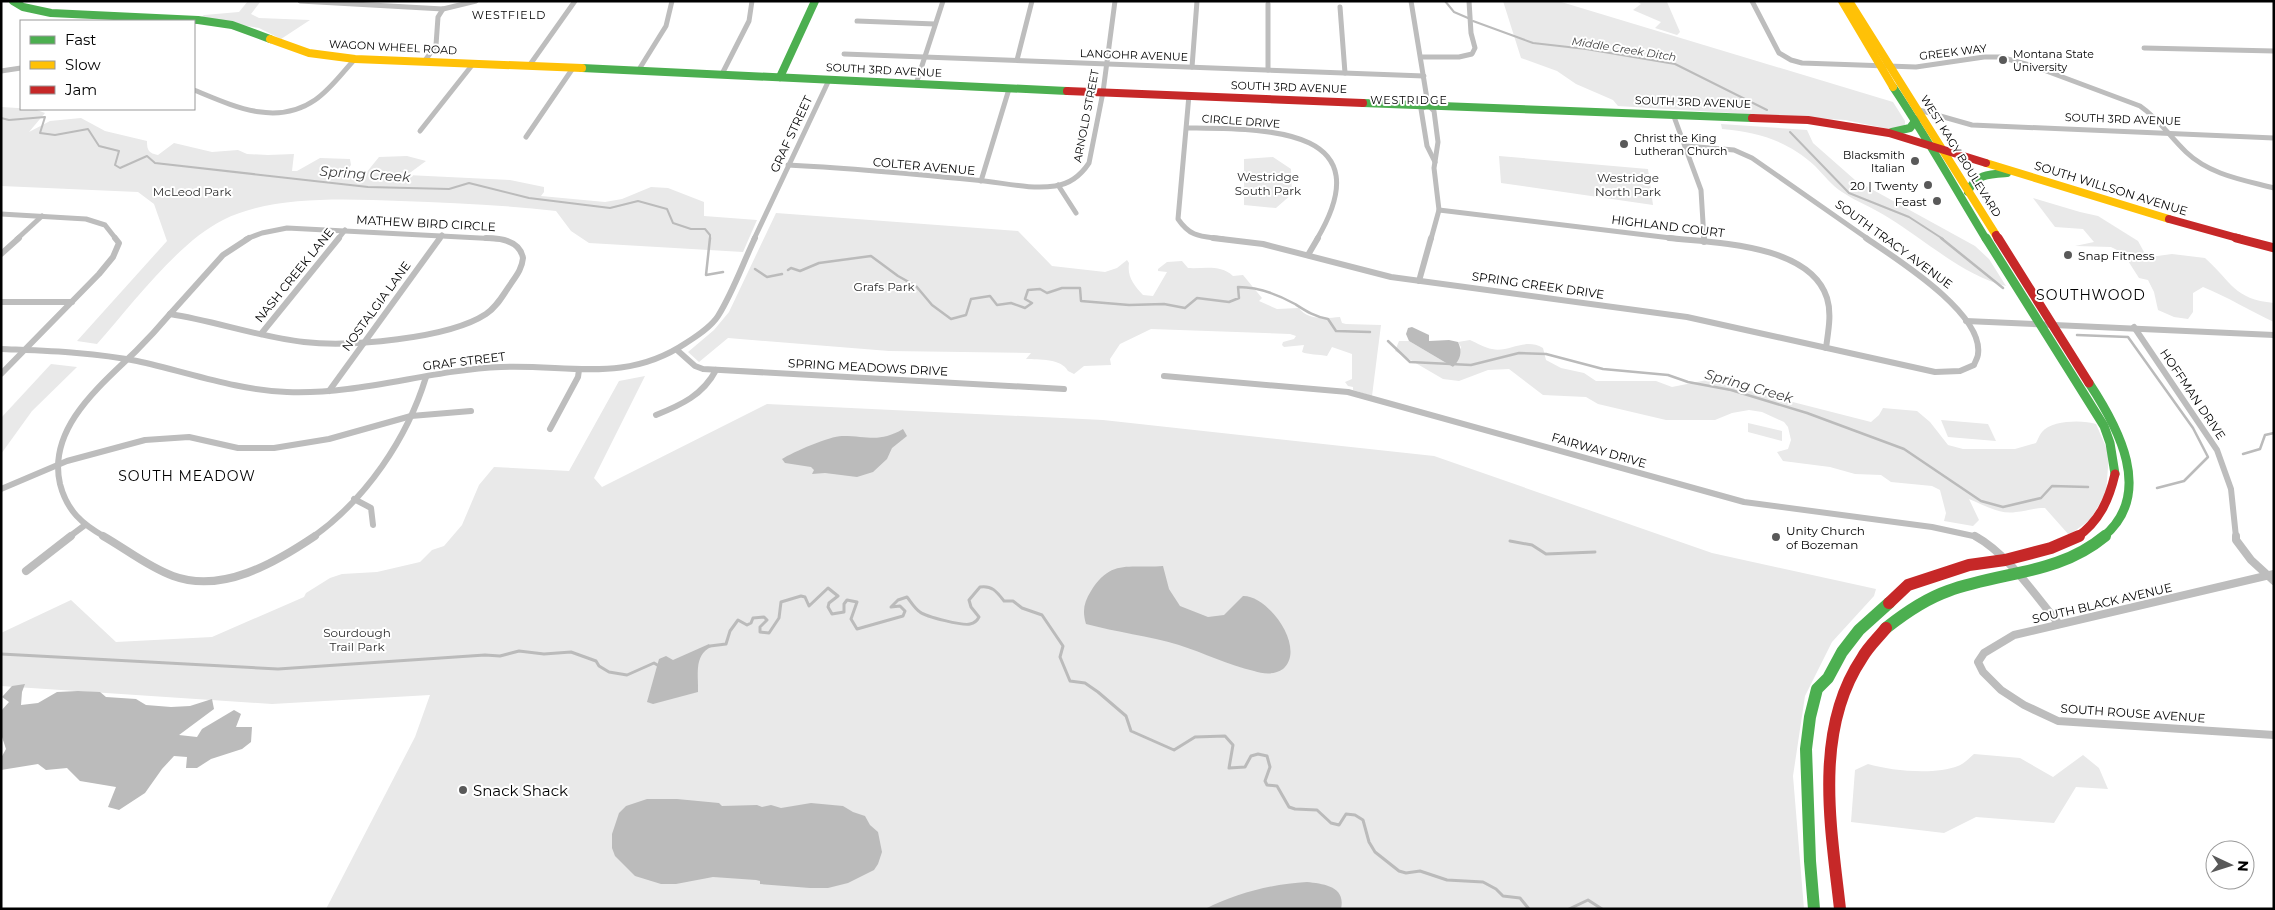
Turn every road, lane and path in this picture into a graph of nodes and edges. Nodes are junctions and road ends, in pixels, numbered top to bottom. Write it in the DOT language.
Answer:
graph roads {
  1 [pos="13,1"];
  2 [pos="300,1"];
  3 [pos="476,1"];
  4 [pos="575,1"];
  5 [pos="672,1"];
  6 [pos="752,1"];
  7 [pos="815,1"];
  8 [pos="942,1"];
  9 [pos="1032,1"];
  10 [pos="1116,1"];
  11 [pos="1197,1"];
  12 [pos="1411,1"];
  13 [pos="1469,1"];
  14 [pos="1752,1"];
  15 [pos="1842,1"];
  16 [pos="1849,1"];
  17 [pos="1268,4"];
  18 [pos="1340,7"];
  19 [pos="443,8"];
  20 [pos="857,21"];
  21 [pos="935,24"];
  22 [pos="2144,48"];
  23 [pos="2274,51"];
  24 [pos="844,54"];
  25 [pos="926,57"];
  26 [pos="1421,57"];
  27 [pos="354,59"];
  28 [pos="1017,60"];
  29 [pos="424,62"];
  30 [pos="473,64"];
  31 [pos="1107,64"];
  32 [pos="528,66"];
  33 [pos="1879,66"];
  34 [pos="1891,66"];
  35 [pos="1192,67"];
  36 [pos="20,68"];
  37 [pos="573,68"];
  38 [pos="1268,70"];
  39 [pos="638,71"];
  40 [pos="1,72"];
  41 [pos="782,72"];
  42 [pos="1345,73"];
  43 [pos="722,74"];
  44 [pos="1424,76"];
  45 [pos="829,80"];
  46 [pos="916,84"];
  47 [pos="1009,88"];
  48 [pos="195,90"];
  49 [pos="1103,92"];
  50 [pos="1189,95"];
  51 [pos="1428,105"];
  52 [pos="1673,114"];
  53 [pos="1917,115"];
  54 [pos="1188,128"];
  55 [pos="420,130"];
  56 [pos="1883,132"];
  57 [pos="2170,134"];
  58 [pos="526,137"];
  59 [pos="2274,138"];
  60 [pos="1931,145"];
  61 [pos="1686,146"];
  62 [pos="1943,149"];
  63 [pos="1435,162"];
  64 [pos="788,166"];
  65 [pos="2027,175"];
  66 [pos="981,181"];
  67 [pos="1058,185"];
  68 [pos="2274,188"];
  69 [pos="1968,192"];
  70 [pos="1439,210"];
  71 [pos="1076,213"];
  72 [pos="1,214"];
  73 [pos="42,216"];
  74 [pos="345,230"];
  75 [pos="442,235"];
  76 [pos="1704,242"];
  77 [pos="2274,248"];
  78 [pos="1,254"];
  79 [pos="1308,255"];
  80 [pos="1419,281"];
  81 [pos="1,302"];
  82 [pos="72,302"];
  83 [pos="170,314"];
  84 [pos="1966,321"];
  85 [pos="2039,324"];
  86 [pos="2052,324"];
  87 [pos="2134,327"];
  88 [pos="261,334"];
  89 [pos="2274,335"];
  90 [pos="365,341"];
  91 [pos="1826,348"];
  92 [pos="1,349"];
  93 [pos="24,350"];
  94 [pos="677,350"];
  95 [pos="129,360"];
  96 [pos="579,370"];
  97 [pos="716,370"];
  98 [pos="1,374"];
  99 [pos="1164,376"];
  100 [pos="426,377"];
  101 [pos="1064,388"];
  102 [pos="329,391"];
  103 [pos="471,411"];
  104 [pos="656,415"];
  105 [pos="413,416"];
  106 [pos="550,429"];
  107 [pos="58,463"];
  108 [pos="1,489"];
  109 [pos="354,499"];
  110 [pos="85,525"];
  111 [pos="372,525"];
  112 [pos="2004,560"];
  113 [pos="26,572"];
  114 [pos="2014,574"];
  115 [pos="2272,577"];
  116 [pos="2058,624"];
  117 [pos="1999,688"];
  118 [pos="2274,735"];
  119 [pos="1814,909"];
  120 [pos="1840,909"];
  1 -- 27 [label="main road, WAGON WHEEL ROAD"];
  2 -- 19 [label="street"];
  3 -- 19 [label="street"];
  4 -- 32 [label="street"];
  5 -- 39 [label="street"];
  6 -- 43 [label="street"];
  7 -- 41 [label="main road"];
  8 -- 21 [label="street"];
  9 -- 28 [label="street"];
  10 -- 31 [label="street, ARNOLD STREET"];
  11 -- 35 [label="street"];
  12 -- 26 [label="street"];
  13 -- 26 [label="street"];
  14 -- 33 [label="street, GREEK WAY"];
  15 -- 33 [label="main road, WEST KAGY BOULEVARD"];
  16 -- 34 [label="main road, WEST KAGY BOULEVARD"];
  17 -- 38 [label="street"];
  18 -- 42 [label="street"];
  19 -- 29 [label="street"];
  20 -- 21 [label="street"];
  21 -- 25 [label="street"];
  22 -- 23 [label="street"];
  24 -- 25 [label="street, LANGOHR AVENUE"];
  25 -- 28 [label="street, LANGOHR AVENUE"];
  25 -- 46 [label="street"];
  26 -- 44 [label="street"];
  27 -- 29 [label="main road, WAGON WHEEL ROAD"];
  27 -- 48 [label="street"];
  28 -- 31 [label="street, LANGOHR AVENUE"];
  29 -- 30 [label="main road, WAGON WHEEL ROAD"];
  30 -- 32 [label="main road, WAGON WHEEL ROAD"];
  30 -- 55 [label="street"];
  31 -- 35 [label="street, LANGOHR AVENUE"];
  31 -- 49 [label="street, ARNOLD STREET"];
  32 -- 37 [label="main road, WAGON WHEEL ROAD"];
  33 -- 34 [label="street, GREEK WAY"];
  33 -- 53 [label="main road, WEST KAGY BOULEVARD"];
  34 -- 53 [label="main road, WEST KAGY BOULEVARD"];
  34 -- 57 [label="street, GREEK WAY"];
  35 -- 38 [label="street, LANGOHR AVENUE"];
  36 -- 40 [label="street"];
  37 -- 39 [label="main road, WAGON WHEEL ROAD"];
  37 -- 58 [label="street"];
  38 -- 42 [label="street, LANGOHR AVENUE"];
  39 -- 43 [label="main road, WAGON WHEEL ROAD"];
  41 -- 43 [label="main road, WAGON WHEEL ROAD"];
  41 -- 45 [label="main road, SOUTH 3RD AVENUE"];
  42 -- 44 [label="street, LANGOHR AVENUE"];
  44 -- 51 [label="street"];
  45 -- 46 [label="main road, SOUTH 3RD AVENUE"];
  45 -- 64 [label="street, GRAF STREET"];
  46 -- 47 [label="main road, SOUTH 3RD AVENUE"];
  47 -- 49 [label="main road, SOUTH 3RD AVENUE"];
  47 -- 66 [label="street"];
  49 -- 50 [label="main road, SOUTH 3RD AVENUE"];
  49 -- 67 [label="street, ARNOLD STREET"];
  50 -- 51 [label="main road, SOUTH 3RD AVENUE"];
  50 -- 54 [label="street, SPRING CREEK DRIVE"];
  51 -- 52 [label="main road, SOUTH 3RD AVENUE"];
  51 -- 63 [label="street"];
  51 -- 63 [label="street"];
  52 -- 56 [label="main road, SOUTH 3RD AVENUE"];
  52 -- 61 [label="street"];
  53 -- 56 [label="main road"];
  53 -- 57 [label="street, SOUTH 3RD AVENUE"];
  53 -- 60 [label="main road, WEST KAGY BOULEVARD"];
  53 -- 62 [label="main road, WEST KAGY BOULEVARD"];
  54 -- 79 [label="street, SPRING CREEK DRIVE"];
  54 -- 79 [label="street, CIRCLE DRIVE"];
  56 -- 60 [label="main road, SOUTH 3RD AVENUE"];
  57 -- 59 [label="street, SOUTH 3RD AVENUE"];
  57 -- 68 [label="street, GREEK WAY"];
  60 -- 62 [label="main road, SOUTH 3RD AVENUE"];
  60 -- 85 [label="main road, WEST KAGY BOULEVARD"];
  61 -- 76 [label="street"];
  61 -- 84 [label="street, SOUTH TRACY AVENUE"];
  62 -- 65 [label="main road, SOUTH WILLSON AVENUE"];
  62 -- 69 [label="main road, WEST KAGY BOULEVARD"];
  63 -- 70 [label="street"];
  64 -- 66 [label="street, COLTER AVENUE"];
  64 -- 94 [label="street, GRAF STREET"];
  65 -- 69 [label="main road"];
  65 -- 77 [label="main road, SOUTH WILLSON AVENUE"];
  66 -- 67 [label="street, COLTER AVENUE"];
  67 -- 71 [label="street"];
  69 -- 86 [label="main road, WEST KAGY BOULEVARD"];
  70 -- 76 [label="street, HIGHLAND COURT"];
  70 -- 80 [label="street"];
  72 -- 73 [label="street"];
  73 -- 78 [label="street"];
  73 -- 82 [label="street"];
  74 -- 75 [label="street, MATHEW BIRD CIRCLE"];
  74 -- 83 [label="street, MATHEW BIRD CIRCLE"];
  74 -- 88 [label="street, NASH CREEK LANE"];
  75 -- 90 [label="street, NOSTALGIA LANE"];
  75 -- 90 [label="street, MATHEW BIRD CIRCLE"];
  76 -- 91 [label="street, HIGHLAND COURT"];
  79 -- 80 [label="street, SPRING CREEK DRIVE"];
  80 -- 91 [label="street, SPRING CREEK DRIVE"];
  81 -- 82 [label="street"];
  82 -- 93 [label="street"];
  83 -- 88 [label="street, MATHEW BIRD CIRCLE"];
  83 -- 95 [label="street, MATHEW BIRD CIRCLE"];
  84 -- 85 [label="street"];
  84 -- 91 [label="street, SPRING CREEK DRIVE"];
  85 -- 86 [label="street"];
  85 -- 112 [label="main road, WEST KAGY BOULEVARD"];
  86 -- 87 [label="street"];
  86 -- 114 [label="main road, WEST KAGY BOULEVARD"];
  87 -- 89 [label="street"];
  87 -- 115 [label="street, HOFFMAN DRIVE"];
  88 -- 90 [label="street, MATHEW BIRD CIRCLE"];
  90 -- 102 [label="street, NOSTALGIA LANE"];
  92 -- 93 [label="street, GRAF STREET"];
  93 -- 95 [label="street, GRAF STREET"];
  93 -- 98 [label="street"];
  94 -- 96 [label="street, GRAF STREET"];
  94 -- 97 [label="street, SPRING MEADOWS DRIVE"];
  95 -- 102 [label="street, GRAF STREET"];
  95 -- 107 [label="street, MATHEW BIRD CIRCLE"];
  96 -- 100 [label="street, GRAF STREET"];
  96 -- 106 [label="street"];
  97 -- 101 [label="street, SPRING MEADOWS DRIVE"];
  97 -- 104 [label="street"];
  99 -- 112 [label="street, FAIRWAY DRIVE"];
  100 -- 102 [label="street, GRAF STREET"];
  100 -- 105 [label="street"];
  103 -- 105 [label="street"];
  105 -- 107 [label="street"];
  105 -- 109 [label="street"];
  107 -- 108 [label="street"];
  107 -- 110 [label="street"];
  109 -- 110 [label="street"];
  109 -- 111 [label="street"];
  110 -- 113 [label="street"];
  112 -- 114 [label="street, FAIRWAY DRIVE"];
  112 -- 119 [label="main road, WEST KAGY BOULEVARD"];
  114 -- 116 [label="street, FAIRWAY DRIVE"];
  114 -- 120 [label="main road, WEST KAGY BOULEVARD"];
  115 -- 116 [label="street, SOUTH BLACK AVENUE"];
  116 -- 117 [label="street, SOUTH BLACK AVENUE"];
  117 -- 118 [label="street, SOUTH ROUSE AVENUE"];
}
